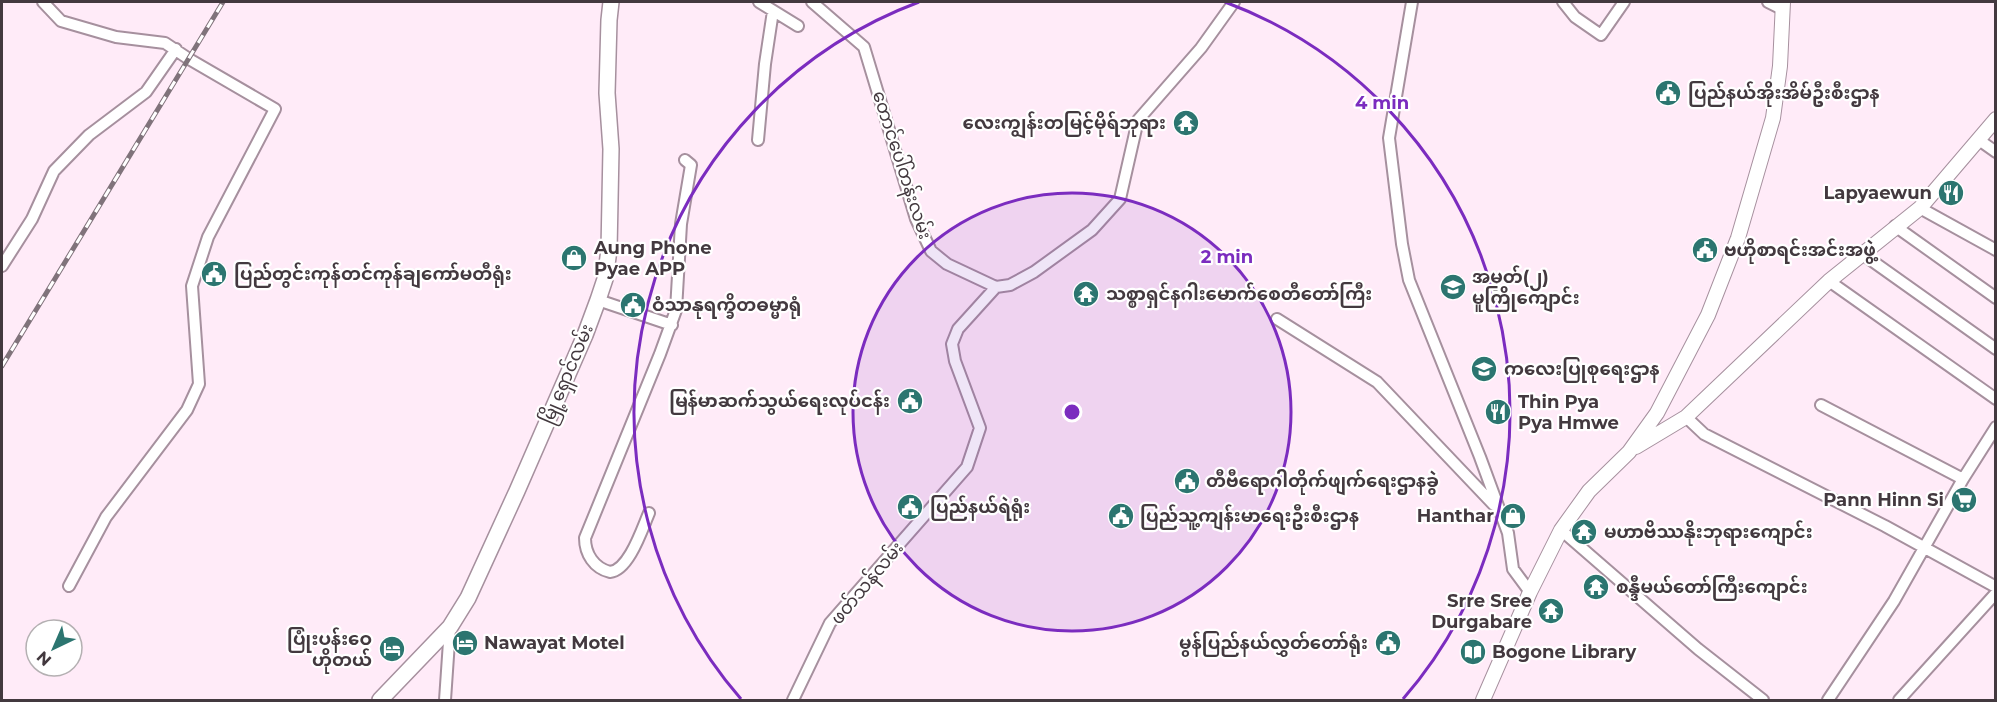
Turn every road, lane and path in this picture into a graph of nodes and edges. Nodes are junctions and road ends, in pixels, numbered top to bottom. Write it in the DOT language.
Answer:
graph roads {
  1 [pos="43,2"];
  2 [pos="611,2"];
  3 [pos="759,2"];
  4 [pos="812,2"];
  5 [pos="1234,2"];
  6 [pos="1412,2"];
  7 [pos="1563,2"];
  8 [pos="1624,2"];
  9 [pos="1768,2"];
  10 [pos="1782,5"];
  11 [pos="772,11"];
  12 [pos="798,26"];
  13 [pos="176,49"];
  14 [pos="1995,119"];
  15 [pos="758,140"];
  16 [pos="1979,140"];
  17 [pos="1995,152"];
  18 [pos="685,160"];
  19 [pos="1920,208"];
  20 [pos="1895,226"];
  21 [pos="1995,250"];
  22 [pos="1861,253"];
  23 [pos="2,266"];
  24 [pos="1829,281"];
  25 [pos="996,287"];
  26 [pos="1995,298"];
  27 [pos="598,300"];
  28 [pos="1277,320"];
  29 [pos="672,325"];
  30 [pos="1995,349"];
  31 [pos="1995,399"];
  32 [pos="1821,405"];
  33 [pos="1686,417"];
  34 [pos="1995,427"];
  35 [pos="1629,452"];
  36 [pos="1962,479"];
  37 [pos="1497,507"];
  38 [pos="649,513"];
  39 [pos="1561,530"];
  40 [pos="1926,548"];
  41 [pos="69,586"];
  42 [pos="1995,587"];
  43 [pos="1530,592"];
  44 [pos="1995,593"];
  45 [pos="450,627"];
  46 [pos="380,700"];
  47 [pos="445,700"];
  48 [pos="793,700"];
  49 [pos="1483,700"];
  50 [pos="1763,700"];
  51 [pos="1828,700"];
  52 [pos="1899,700"];
  1 -- 13 [label="street"];
  2 -- 27 [label="highway, မြို့ရှောင်လမ်း"];
  3 -- 11 [label="street"];
  4 -- 25 [label="street, တောင်ပေါ်တန်းလမ်း"];
  5 -- 25 [label="street"];
  6 -- 37 [label="street"];
  7 -- 8 [label="street"];
  9 -- 10 [label="street"];
  10 -- 35 [label="main road"];
  11 -- 12 [label="street"];
  11 -- 15 [label="street"];
  13 -- 23 [label="street"];
  13 -- 41 [label="street"];
  14 -- 16 [label="main road"];
  16 -- 17 [label="street"];
  16 -- 19 [label="main road"];
  18 -- 29 [label="street"];
  19 -- 20 [label="main road"];
  19 -- 21 [label="street"];
  20 -- 22 [label="main road"];
  20 -- 26 [label="street"];
  22 -- 24 [label="main road"];
  22 -- 30 [label="street"];
  24 -- 31 [label="street"];
  24 -- 33 [label="main road"];
  25 -- 48 [label="street, ဖတ်သန်လမ်း"];
  27 -- 29 [label="street"];
  27 -- 45 [label="highway, မြို့ရှောင်လမ်း"];
  28 -- 37 [label="street"];
  29 -- 38 [label="street"];
  32 -- 36 [label="street"];
  33 -- 35 [label="main road"];
  33 -- 40 [label="street"];
  34 -- 36 [label="street"];
  35 -- 39 [label="main road"];
  36 -- 40 [label="street"];
  37 -- 43 [label="street"];
  39 -- 43 [label="main road"];
  39 -- 50 [label="street"];
  40 -- 42 [label="street"];
  40 -- 51 [label="street"];
  43 -- 49 [label="main road"];
  44 -- 52 [label="street"];
  45 -- 46 [label="highway, မြို့ရှောင်လမ်း"];
  45 -- 47 [label="street"];
}
